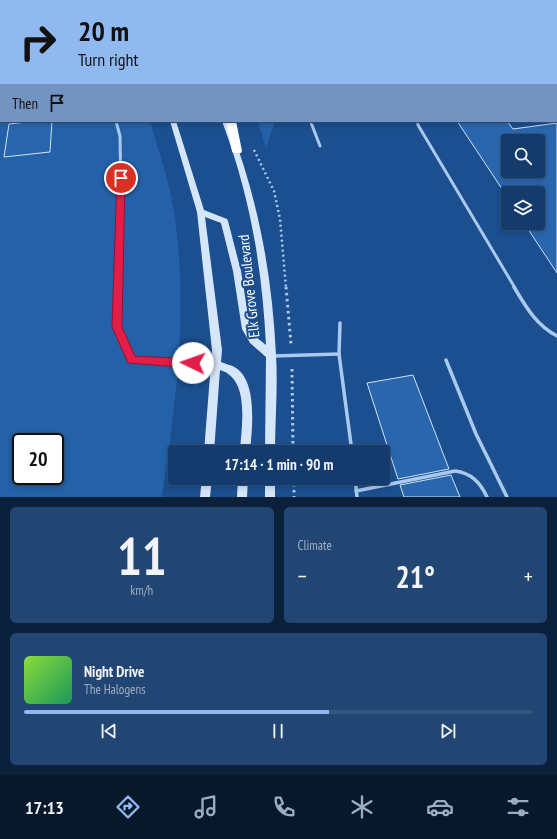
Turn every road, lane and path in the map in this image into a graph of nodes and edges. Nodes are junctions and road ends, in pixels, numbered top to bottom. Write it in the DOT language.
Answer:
graph roads {
  1 [pos="116,122"];
  2 [pos="173,122"];
  3 [pos="225,122"];
  4 [pos="231,122"];
  5 [pos="310,122"];
  6 [pos="417,122"];
  7 [pos="320,146"];
  8 [pos="237,151"];
  9 [pos="201,212"];
  10 [pos="340,323"];
  11 [pos="557,336"];
  12 [pos="340,354"];
  13 [pos="272,356"];
  14 [pos="446,360"];
  15 [pos="216,365"];
  16 [pos="210,445"];
  17 [pos="244,445"];
  18 [pos="270,445"];
  19 [pos="351,445"];
  20 [pos="206,485"];
  21 [pos="243,485"];
  22 [pos="270,485"];
  23 [pos="294,485"];
  24 [pos="356,485"];
  25 [pos="356,491"];
  26 [pos="205,497"];
  27 [pos="242,497"];
  28 [pos="270,497"];
  29 [pos="294,497"];
  30 [pos="357,497"];
  31 [pos="487,497"];
  32 [pos="507,497"];
  1 -- 15 [label="lane"];
  2 -- 9 [label="main road"];
  3 -- 8 [label="main road, Elk Grove Boulevard"];
  4 -- 8 [label="highway"];
  5 -- 7 [label="lane"];
  6 -- 11 [label="lane"];
  8 -- 13 [label="main road, Elk Grove Boulevard"];
  9 -- 13 [label="main road"];
  9 -- 15 [label="main road"];
  10 -- 12 [label="lane"];
  12 -- 13 [label="lane"];
  12 -- 19 [label="lane"];
  13 -- 18 [label="main road, Elk Grove Boulevard"];
  14 -- 32 [label="lane"];
  15 -- 16 [label="main road"];
  15 -- 17 [label="main road"];
  20 -- 26 [label="main road"];
  21 -- 27 [label="main road"];
  22 -- 28 [label="main road"];
  23 -- 29 [label="path"];
  24 -- 25 [label="lane"];
  25 -- 30 [label="lane"];
  25 -- 31 [label="lane"];
}
